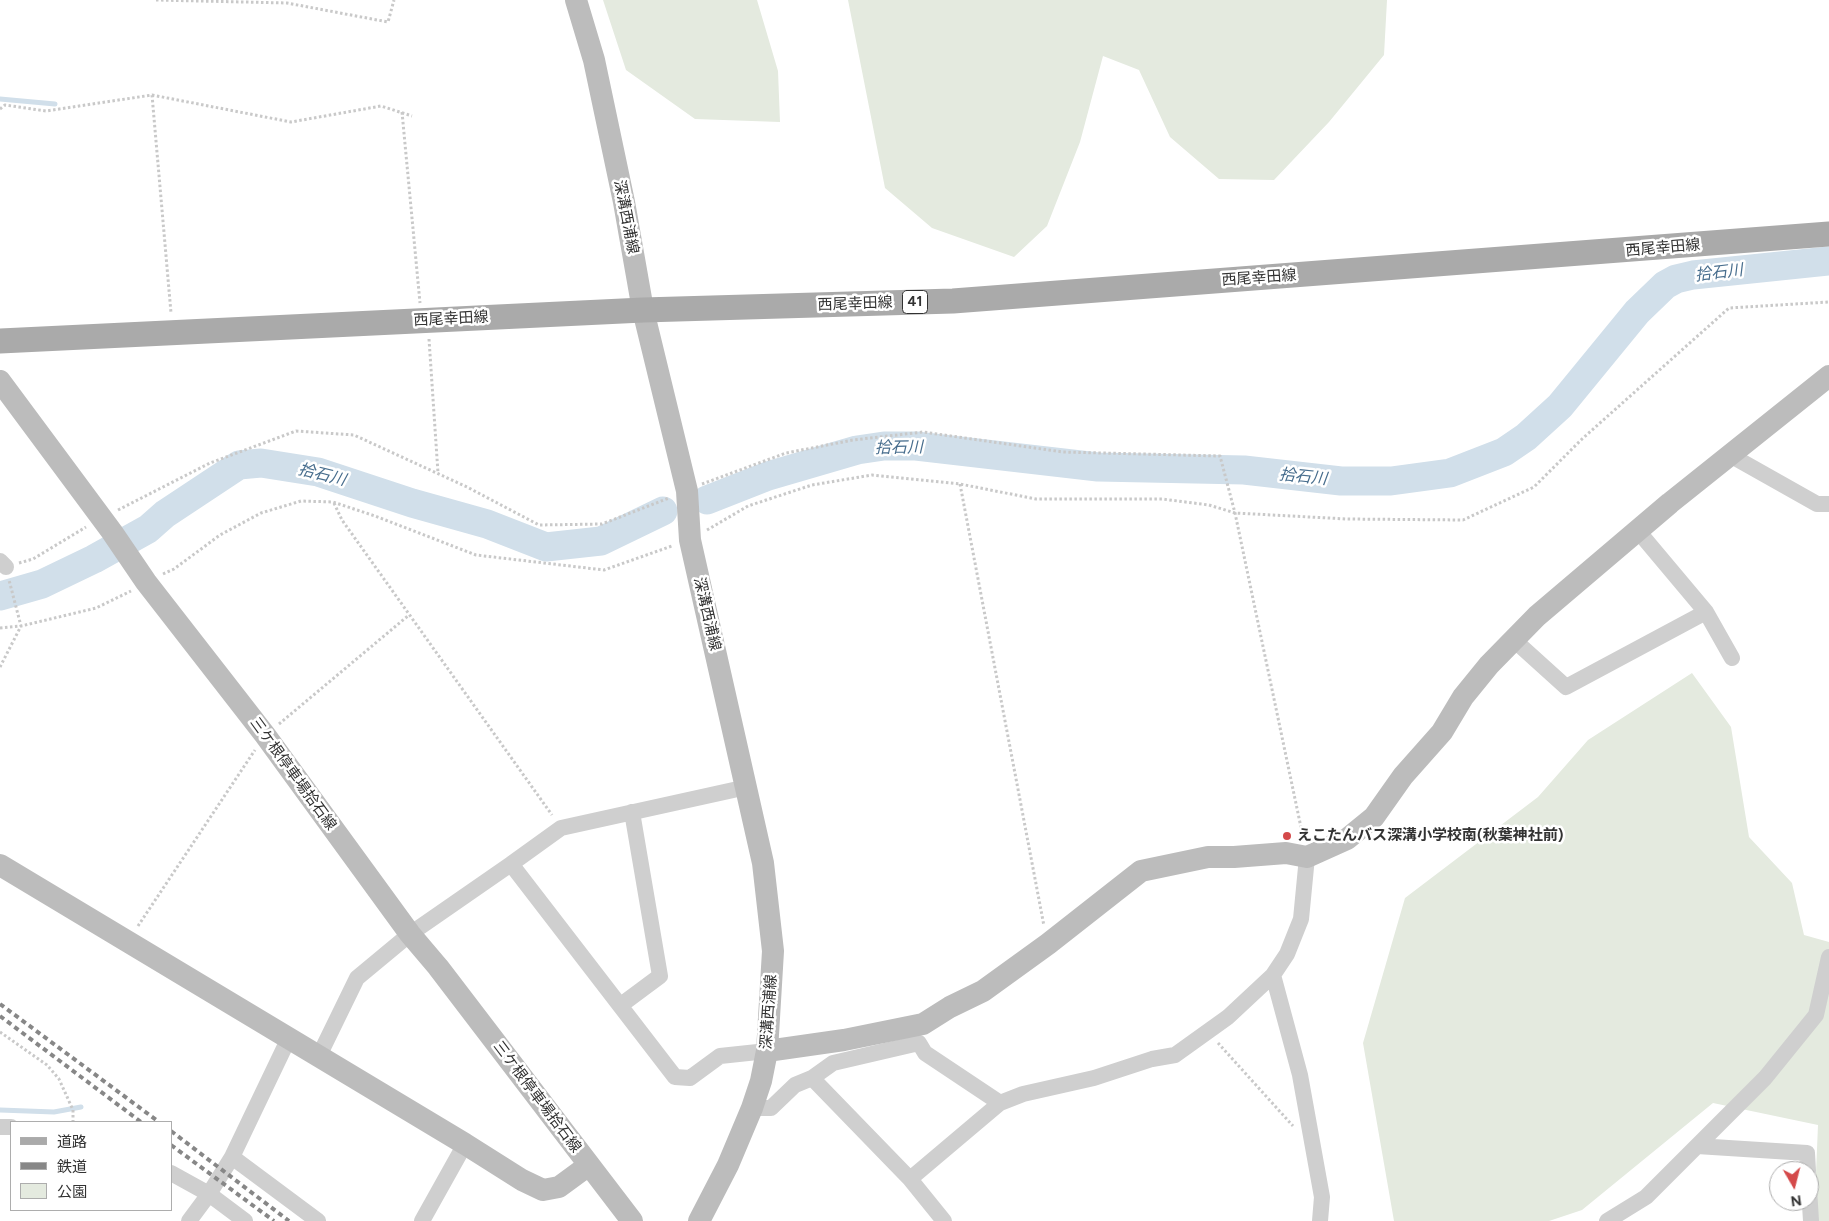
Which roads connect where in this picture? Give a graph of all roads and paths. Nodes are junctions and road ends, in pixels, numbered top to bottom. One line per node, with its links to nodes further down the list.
1 (156, 0): 4 (path)
2 (394, 0): 4 (path)
3 (576, 0): 11 (main road, 深溝西浦線)
4 (286, 2)
5 (152, 95): 6 (path); 7 (path); 13 (path)
6 (0, 109)
7 (402, 112): 8 (path); 12 (path)
8 (412, 116)
9 (1829, 234): 11 (main road, 西尾幸田線 / 41)
10 (1829, 302): 23 (path)
11 (643, 310): 12 (main road, 西尾幸田線 / 41); 20 (main road, 深溝西浦線)
12 (425, 321): 13 (main road, 西尾幸田線 / 41); 18 (path)
13 (173, 333): 14 (main road, 西尾幸田線 / 41)
14 (0, 341)
15 (1829, 376): 17 (main road)
16 (0, 381): 24 (main road, 三ケ根停車場拾石線)
17 (1730, 455): 22 (street); 25 (main road)
18 (438, 473): 20 (path); 24 (path)
19 (960, 484): 23 (path); 26 (path); 45 (path)
20 (687, 491): 23 (path); 26 (main road, 深溝西浦線)
21 (333, 502): 26 (path); 28 (path); 30 (path)
22 (1829, 504)
23 (1236, 513): 40 (path)
24 (107, 525): 27 (path); 28 (main road, 三ケ根停車場拾石線)
25 (1638, 531): 29 (street); 33 (main road)
26 (690, 540): 37 (main road, 深溝西浦線)
27 (3, 564): 31 (path)
28 (146, 582): 31 (path); 36 (main road, 三ケ根停車場拾石線)
29 (1706, 612): 33 (street); 34 (street)
30 (409, 615): 36 (path); 39 (path)
31 (21, 626): 32 (path); 35 (path)
32 (0, 628)
33 (1514, 640): 40 (main road)
34 (1732, 658)
35 (0, 667)
36 (265, 736): 43 (main road, 三ケ根停車場拾石線); 44 (path)
37 (747, 786): 38 (street); 53 (main road, 深溝西浦線)
38 (632, 812): 39 (street); 48 (street)
39 (561, 828): 41 (street)
40 (1307, 857): 45 (main road); 47 (street)
41 (511, 864): 43 (street); 48 (street)
42 (0, 865): 44 (main road, 三ケ根停車場拾石線)
43 (410, 934): 54 (street); 64 (main road, 三ケ根停車場拾石線)
44 (128, 941): 52 (main road, 三ケ根停車場拾石線)
45 (1048, 944): 51 (main road)
46 (1829, 957): 60 (street)
47 (1273, 975): 50 (street); 61 (street)
48 (621, 1005): 53 (street)
49 (0, 1032): 58 (path)
50 (1208, 1032): 56 (street); 61 (path)
51 (921, 1034): 53 (main road); 55 (street); 56 (street)
52 (288, 1040): 54 (main road, 三ケ根停車場拾石線); 62 (street)
53 (767, 1051): 57 (main road, 深溝西浦線)
54 (318, 1058): 59 (main road, 三ケ根停車場拾石線)
55 (812, 1078): 57 (street); 66 (street)
56 (1000, 1102): 66 (street)
57 (752, 1108): 73 (main road, 深溝西浦線)
58 (73, 1121)
59 (464, 1144): 64 (main road, 三ケ根停車場拾石線); 71 (street)
60 (1697, 1146): 63 (street); 76 (street)
61 (1313, 1148): 75 (street)
62 (232, 1157): 67 (street); 70 (street)
63 (1807, 1161)
64 (589, 1165): 72 (main road, 三ケ根停車場拾石線)
65 (172, 1174): 67 (street)
66 (910, 1179): 74 (street)
67 (209, 1194): 68 (street); 69 (street)
68 (189, 1221)
69 (245, 1221)
70 (318, 1221)
71 (422, 1221)
72 (632, 1221)
73 (699, 1221)
74 (944, 1221)
75 (1320, 1221)
76 (1607, 1221)

